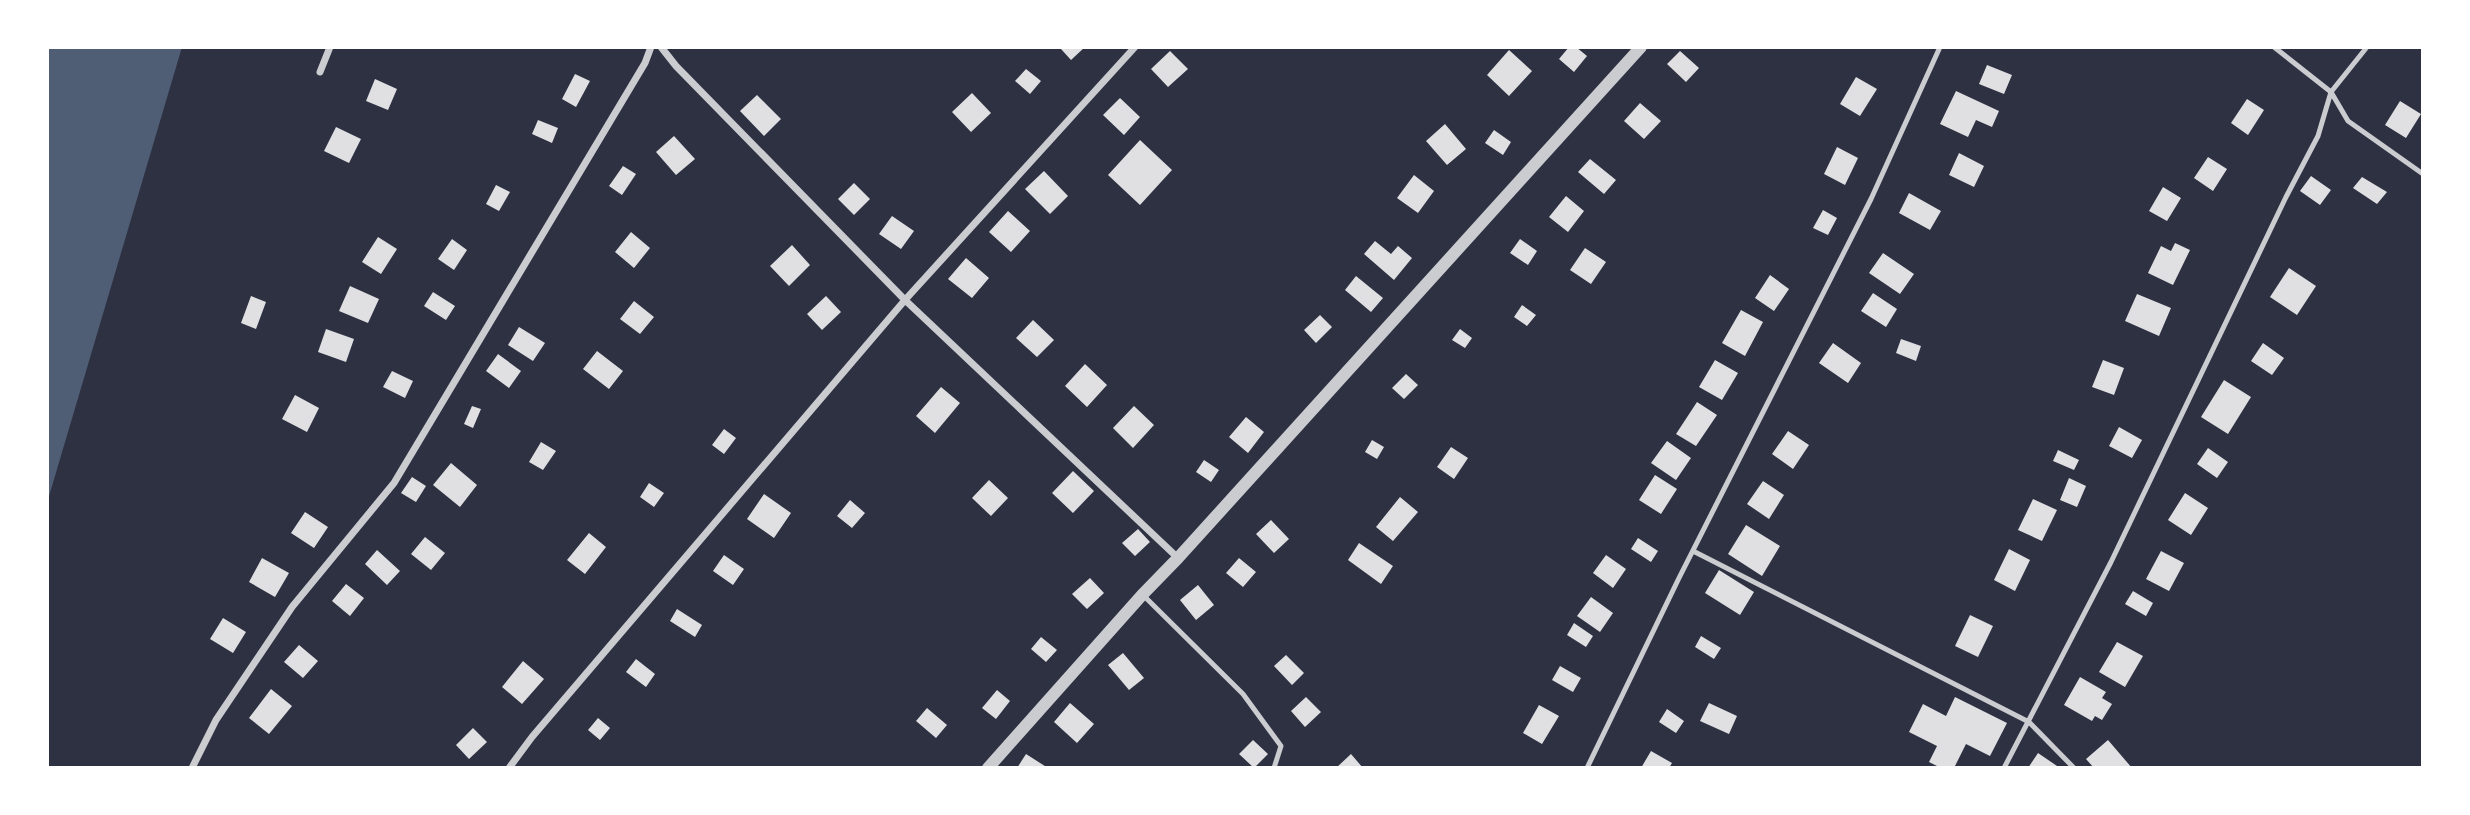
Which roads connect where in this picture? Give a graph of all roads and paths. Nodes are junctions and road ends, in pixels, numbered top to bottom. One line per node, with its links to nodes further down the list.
1 (330, 47): 9 (street)
2 (651, 47): 17 (street)
3 (661, 47): 12 (street)
4 (1135, 47): 12 (street)
5 (1641, 47): 14 (street)
6 (1940, 47): 13 (lane)
7 (2274, 47): 10 (lane)
8 (2367, 47): 10 (lane)
9 (320, 72)
10 (2330, 92): 11 (lane); 16 (lane)
11 (2423, 174)
12 (905, 300): 14 (street); 18 (street)
13 (1693, 551): 16 (lane); 21 (lane)
14 (1178, 558): 15 (street)
15 (1142, 594): 19 (street); 20 (lane)
16 (2029, 722): 22 (lane); 23 (lane)
17 (192, 768)
18 (509, 768)
19 (988, 768)
20 (1274, 768)
21 (1587, 768)
22 (2004, 768)
23 (2074, 768)

